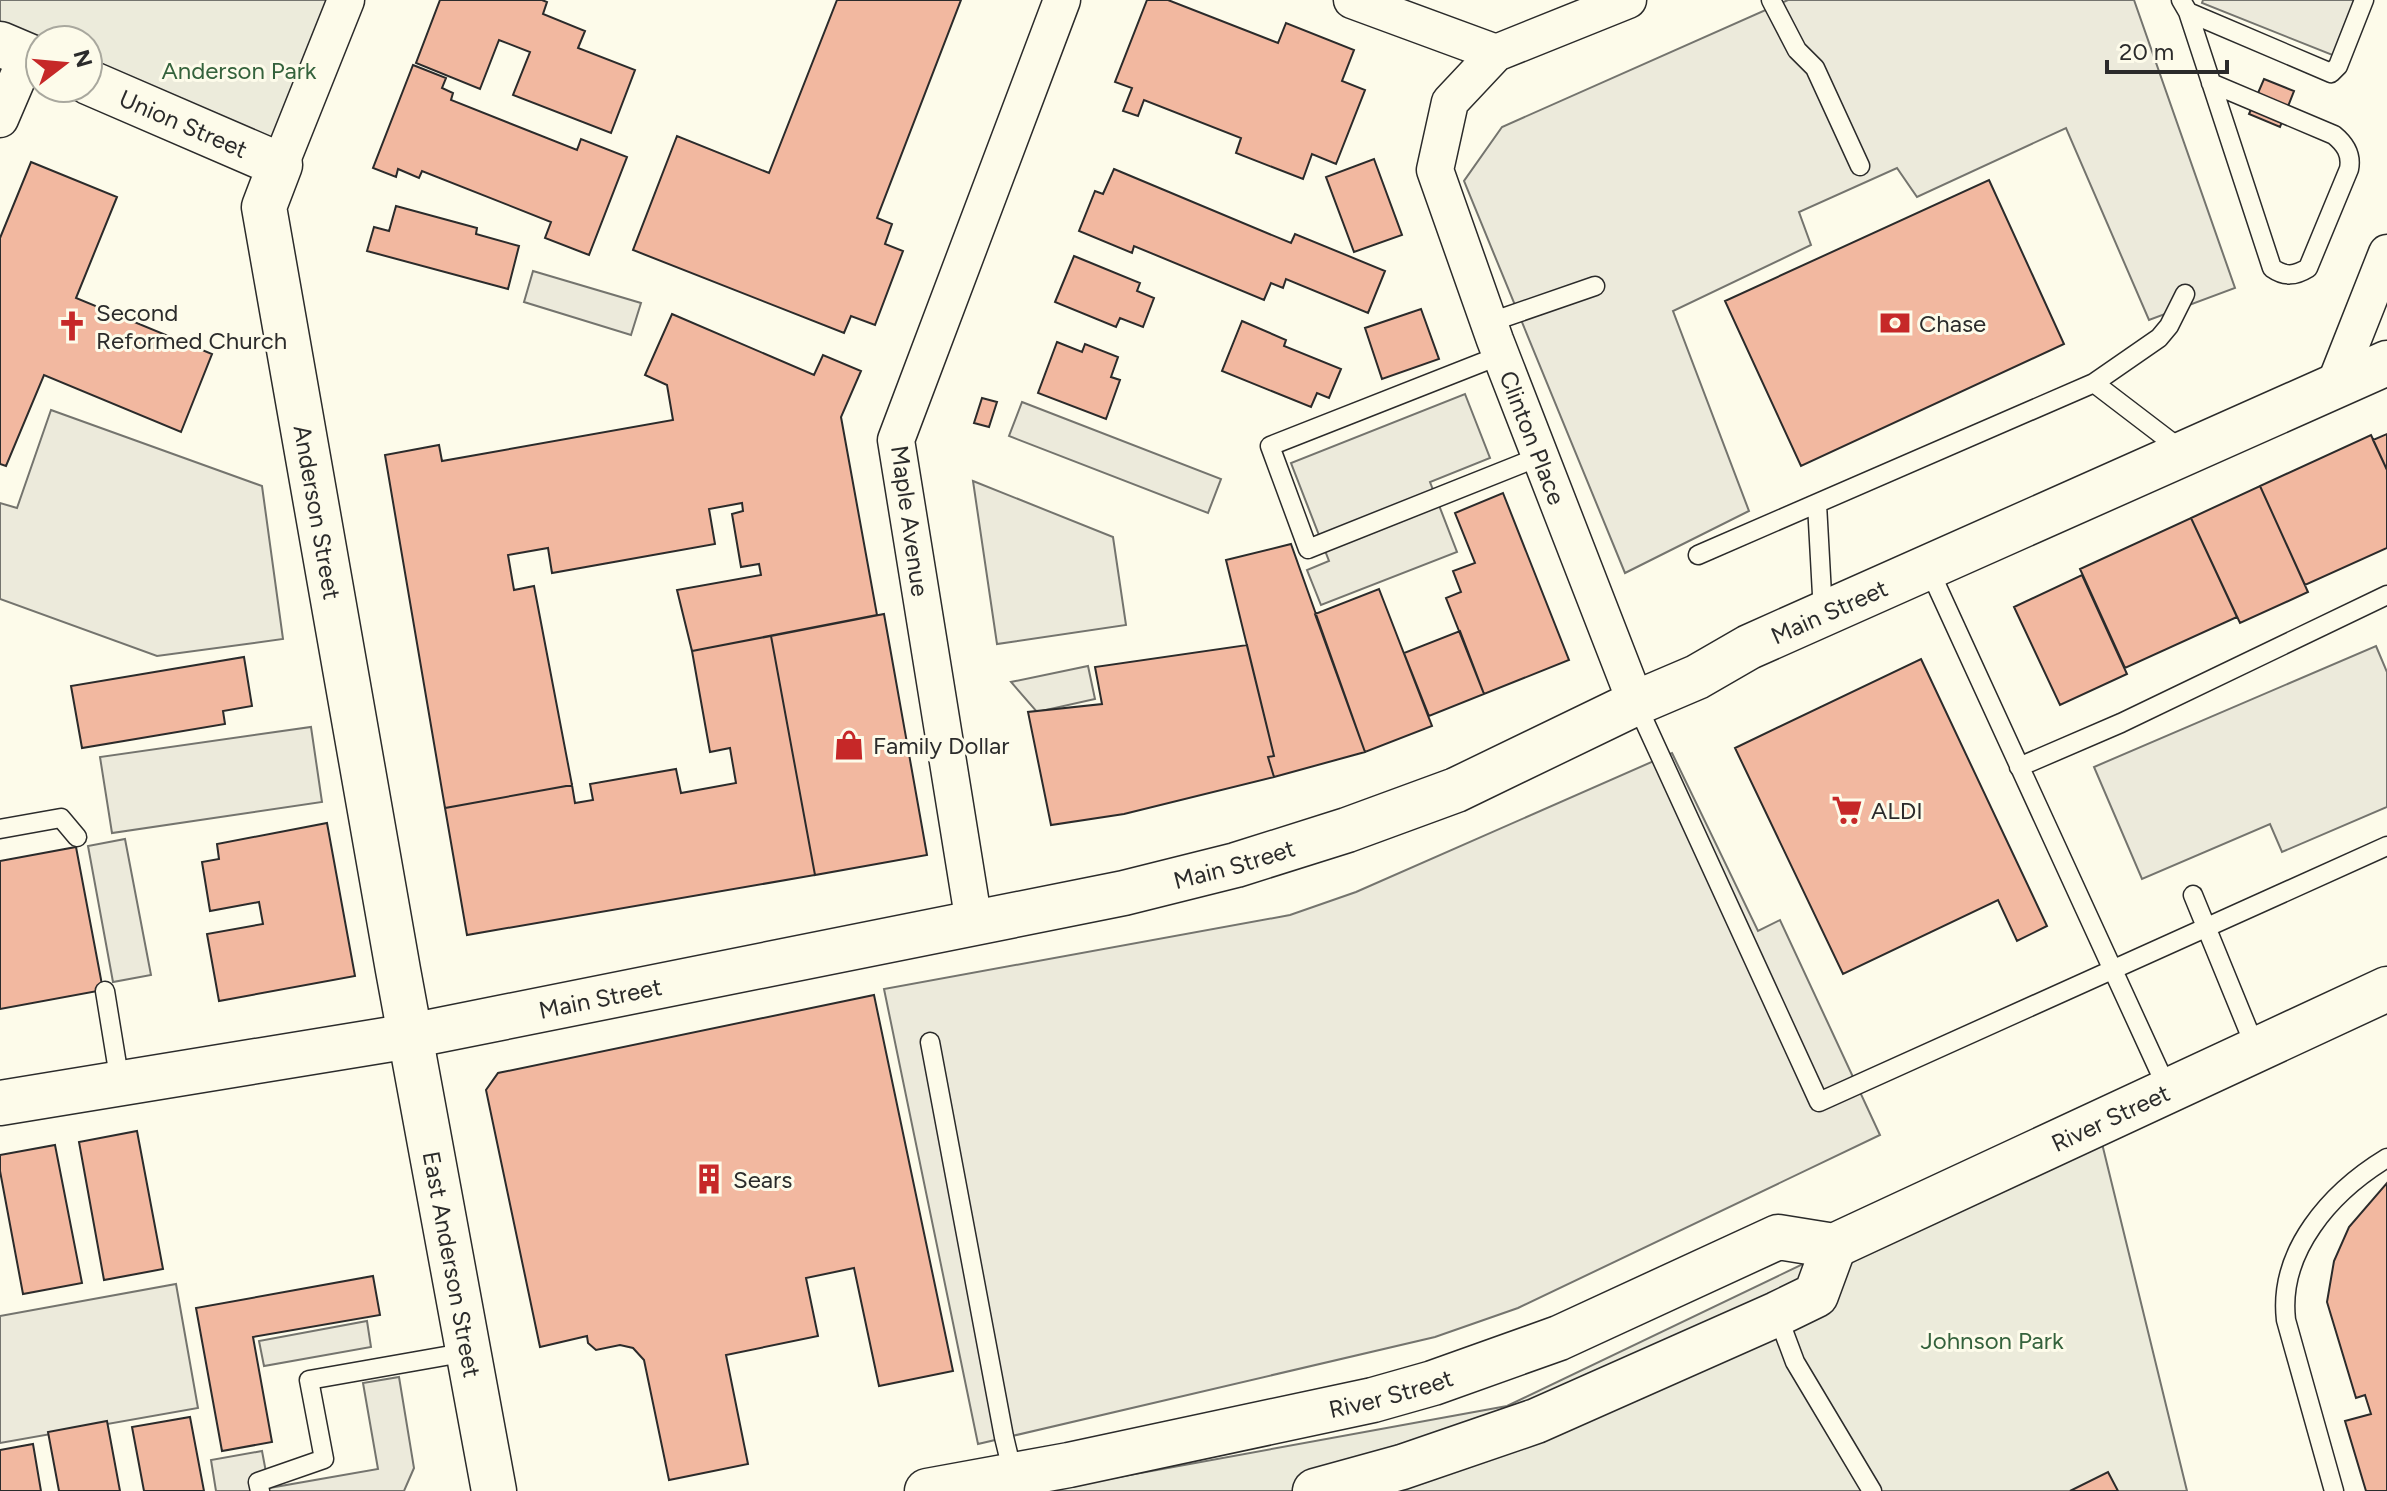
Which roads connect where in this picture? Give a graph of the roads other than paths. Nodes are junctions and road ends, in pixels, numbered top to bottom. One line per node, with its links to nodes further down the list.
1 (346, 0): 13 (street, Anderson Street)
2 (1062, 0): 35 (street, Maple Avenue)
3 (1352, 0): 8 (street)
4 (1628, 0): 8 (street)
5 (1771, 0): 14 (lane)
6 (2364, 0): 7 (lane)
7 (2185, 6): 10 (lane)
8 (1496, 53): 18 (street, Clinton Place)
9 (22, 54): 12 (street)
10 (2211, 83): 10 (lane)
11 (104, 89): 13 (main road, Union Street)
12 (0, 119)
13 (280, 165): 40 (main road, Anderson Street)
14 (1860, 166)
15 (2387, 253): 21 (street)
16 (1595, 286): 18 (lane)
17 (2185, 294): 20 (lane)
18 (1495, 339): 23 (street, Clinton Place); 23 (lane)
19 (2387, 363): 21 (main road, Main Street)
20 (2094, 383): 22 (lane); 24 (lane)
21 (2334, 387): 22 (main road, Main Street)
22 (2185, 453): 26 (main road, Main Street)
23 (1541, 456): 29 (street, Clinton Place)
24 (1817, 504): 25 (lane); 28 (lane)
25 (1698, 555)
26 (1928, 567): 28 (main road, Main Street); 30 (lane)
27 (2387, 595): 30 (lane)
28 (1823, 614): 29 (main road, Main Street)
29 (1636, 703): 35 (main road, Main Street); 37 (lane)
30 (2019, 767): 37 (lane)
31 (0, 829): 32 (lane)
32 (77, 837)
33 (2387, 846): 36 (lane)
34 (2193, 895): 36 (lane)
35 (974, 923): 40 (main road, Main Street)
36 (2207, 929): 37 (lane); 42 (lane)
37 (2111, 970): 44 (lane)
38 (2387, 989): 42 (main road, River Street)
39 (105, 991): 43 (lane)
40 (410, 1036): 43 (main road, Main Street); 49 (main road, East Anderson Street)
41 (930, 1042): 50 (lane)
42 (2256, 1049): 44 (main road, River Street)
43 (120, 1083): 45 (main road, Main Street)
44 (2168, 1090): 47 (main road, River Street)
45 (0, 1103)
46 (2387, 1158): 56 (lane)
47 (1834, 1246): 48 (main road); 50 (main road, River Street)
48 (1777, 1314): 54 (main road); 55 (lane)
49 (468, 1352): 51 (lane); 52 (main road, East Anderson Street)
50 (1013, 1474): 53 (main road, River Street)
51 (260, 1491)
52 (494, 1491)
53 (927, 1491)
54 (1315, 1491)
55 (1872, 1491)
56 (2334, 1491)

